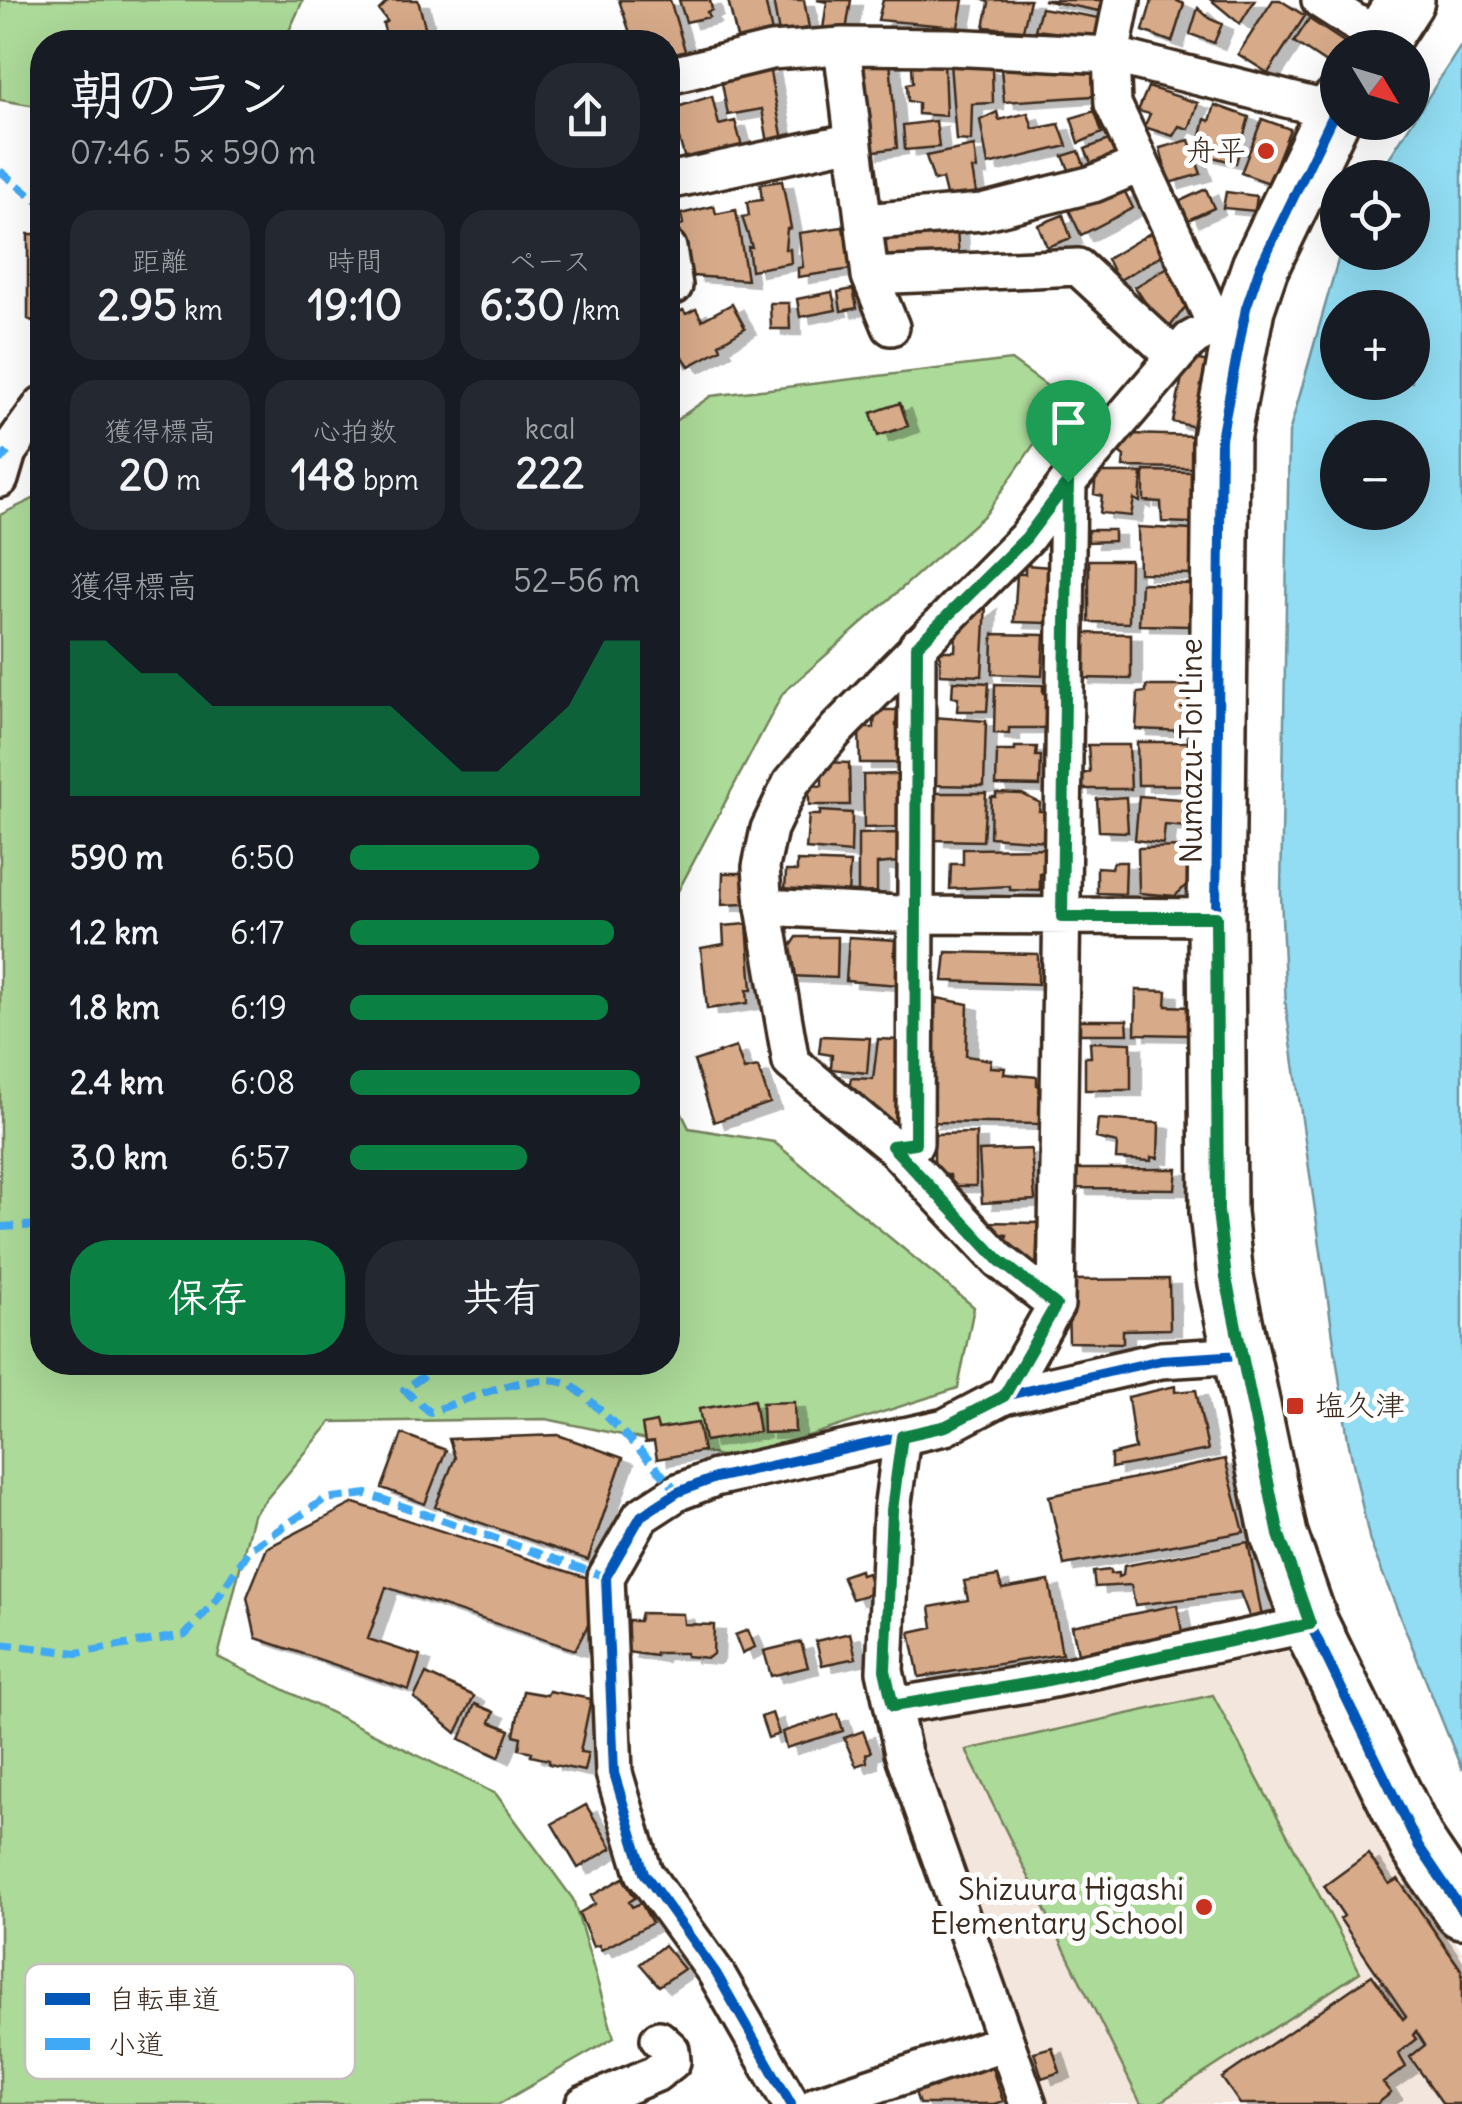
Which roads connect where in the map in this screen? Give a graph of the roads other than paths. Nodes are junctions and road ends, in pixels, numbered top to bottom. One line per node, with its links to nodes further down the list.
1 (1122, 0): 5 (street)
2 (1320, 0): 3 (street)
3 (1387, 29)
4 (842, 46): 5 (street); 6 (street); 9 (street)
5 (1111, 56): 7 (street); 10 (street)
6 (680, 73)
7 (1320, 105)
8 (1321, 140): 15 (main road, Numazu-Toi Line)
9 (853, 142): 11 (street); 12 (street)
10 (1141, 164): 12 (street); 15 (street)
11 (680, 179)
12 (864, 222): 13 (street)
13 (870, 276): 14 (street); 16 (street)
14 (891, 327)
15 (1229, 329): 16 (street); 24 (main road, Numazu-Toi Line)
16 (1175, 357): 19 (street)
17 (30, 422): 18 (street)
18 (0, 479)
19 (1068, 482): 20 (street); 23 (street)
20 (917, 646): 21 (street); 22 (street)
21 (764, 907): 22 (street); 25 (street)
22 (918, 915): 23 (street); 25 (street)
23 (1062, 917): 24 (street); 26 (street)
24 (1216, 917): 27 (main road, Numazu-Toi Line)
25 (892, 1146): 26 (street)
26 (1056, 1305): 28 (street)
27 (1242, 1355): 28 (street); 30 (main road, Numazu-Toi Line)
28 (1004, 1396): 29 (street)
29 (902, 1436): 31 (street); 35 (street)
30 (1310, 1624): 31 (street); 32 (main road, Numazu-Toi Line)
31 (893, 1706): 34 (street)
32 (1462, 1910)
33 (659, 2039): 36 (street)
34 (1006, 2042): 35 (street); 37 (street)
35 (792, 2102)
36 (584, 2104)
37 (1028, 2104)

